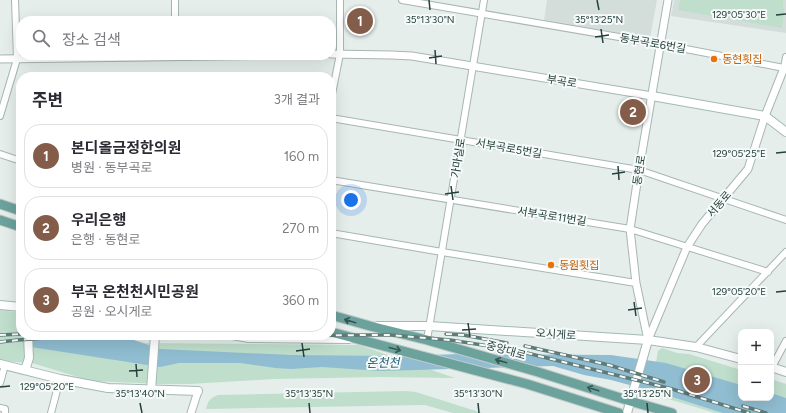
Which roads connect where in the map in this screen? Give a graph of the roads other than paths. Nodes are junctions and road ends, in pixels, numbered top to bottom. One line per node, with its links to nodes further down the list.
1 (16, 0): 8 (street)
2 (175, 0): 9 (street)
3 (340, 0): 12 (street)
4 (402, 0): 7 (street, 동부곡로6번길)
5 (484, 0): 7 (street, 가마실로)
6 (668, 0): 10 (street, 동현로)
7 (482, 14): 10 (street, 동부곡로6번길); 17 (street, 가마실로)
8 (16, 16)
9 (175, 16)
10 (660, 44): 18 (street, 동부곡로6번길); 20 (street, 동현로)
11 (336, 54): 12 (street, 부곡로)
12 (340, 54): 17 (street, 부곡로); 19 (street)
13 (786, 57): 18 (street)
14 (0, 59): 15 (street)
15 (16, 59)
16 (17, 60): 21 (street)
17 (473, 67): 20 (street, 부곡로); 25 (street, 가마실로)
18 (785, 68): 22 (street, 서동로)
19 (336, 74)
20 (652, 96): 22 (main road, 부곡로); 28 (street, 동현로)
21 (0, 116)
22 (765, 116): 24 (main road, 부곡로); 31 (street, 서동로)
23 (336, 119): 25 (street, 서부곡로5번길)
24 (786, 132)
25 (461, 140): 28 (street, 서부곡로5번길); 30 (street, 가마실로)
26 (0, 154): 27 (street)
27 (16, 159)
28 (639, 170): 31 (street, 서부곡로5번길); 37 (street, 동현로)
29 (336, 181): 30 (street, 서부곡로11번길)
30 (451, 199): 37 (street, 서부곡로11번길); 40 (street, 가마실로)
31 (723, 199): 35 (street, 서부곡로5번길); 39 (street, 서동로)
32 (0, 204): 33 (main road)
33 (16, 209)
34 (0, 220): 36 (main road)
35 (786, 220)
36 (16, 225)
37 (630, 229): 39 (street, 서부곡로11번길); 43 (street, 동현로)
38 (336, 234): 40 (street)
39 (687, 247): 42 (street, 서부곡로11번길); 55 (street, 서동로)
40 (442, 252): 43 (street); 48 (street, 가마실로)
41 (786, 252): 42 (street)
42 (768, 272): 57 (street)
43 (636, 283): 55 (street, 동현로)
44 (0, 305): 45 (main road)
45 (16, 307)
46 (336, 316): 47 (main road, 중앙대로, one-way to 46)
47 (370, 326): 48 (main road, 오시게로); 54 (main road, 중앙대로)
48 (429, 326): 54 (street, 가마실로); 55 (main road, 오시게로)
49 (336, 333): 51 (main road)
50 (336, 339): 51 (main road)
51 (358, 339): 73 (main road, one-way to 73)
52 (28, 340): 62 (main road)
53 (155, 340): 66 (main road)
54 (426, 340): 68 (main road, 중앙대로, one-way to 54)
55 (648, 340): 57 (main road, 오시게로); 68 (main road)
56 (786, 341): 60 (street)
57 (696, 348): 58 (main road, 오시게로)
58 (738, 358)
59 (2, 364): 62 (main road); 65 (street)
60 (773, 365)
61 (774, 368): 63 (main road)
62 (25, 370): 64 (main road)
63 (786, 372)
64 (60, 379): 66 (main road); 71 (street)
65 (0, 383)
66 (152, 386): 67 (main road)
67 (198, 391): 72 (street)
68 (630, 401): 74 (main road); 75 (main road, 중앙대로)
69 (0, 408): 70 (street)
70 (4, 413)
71 (51, 413)
72 (191, 413)
73 (619, 413)
74 (627, 413)
75 (672, 413)

